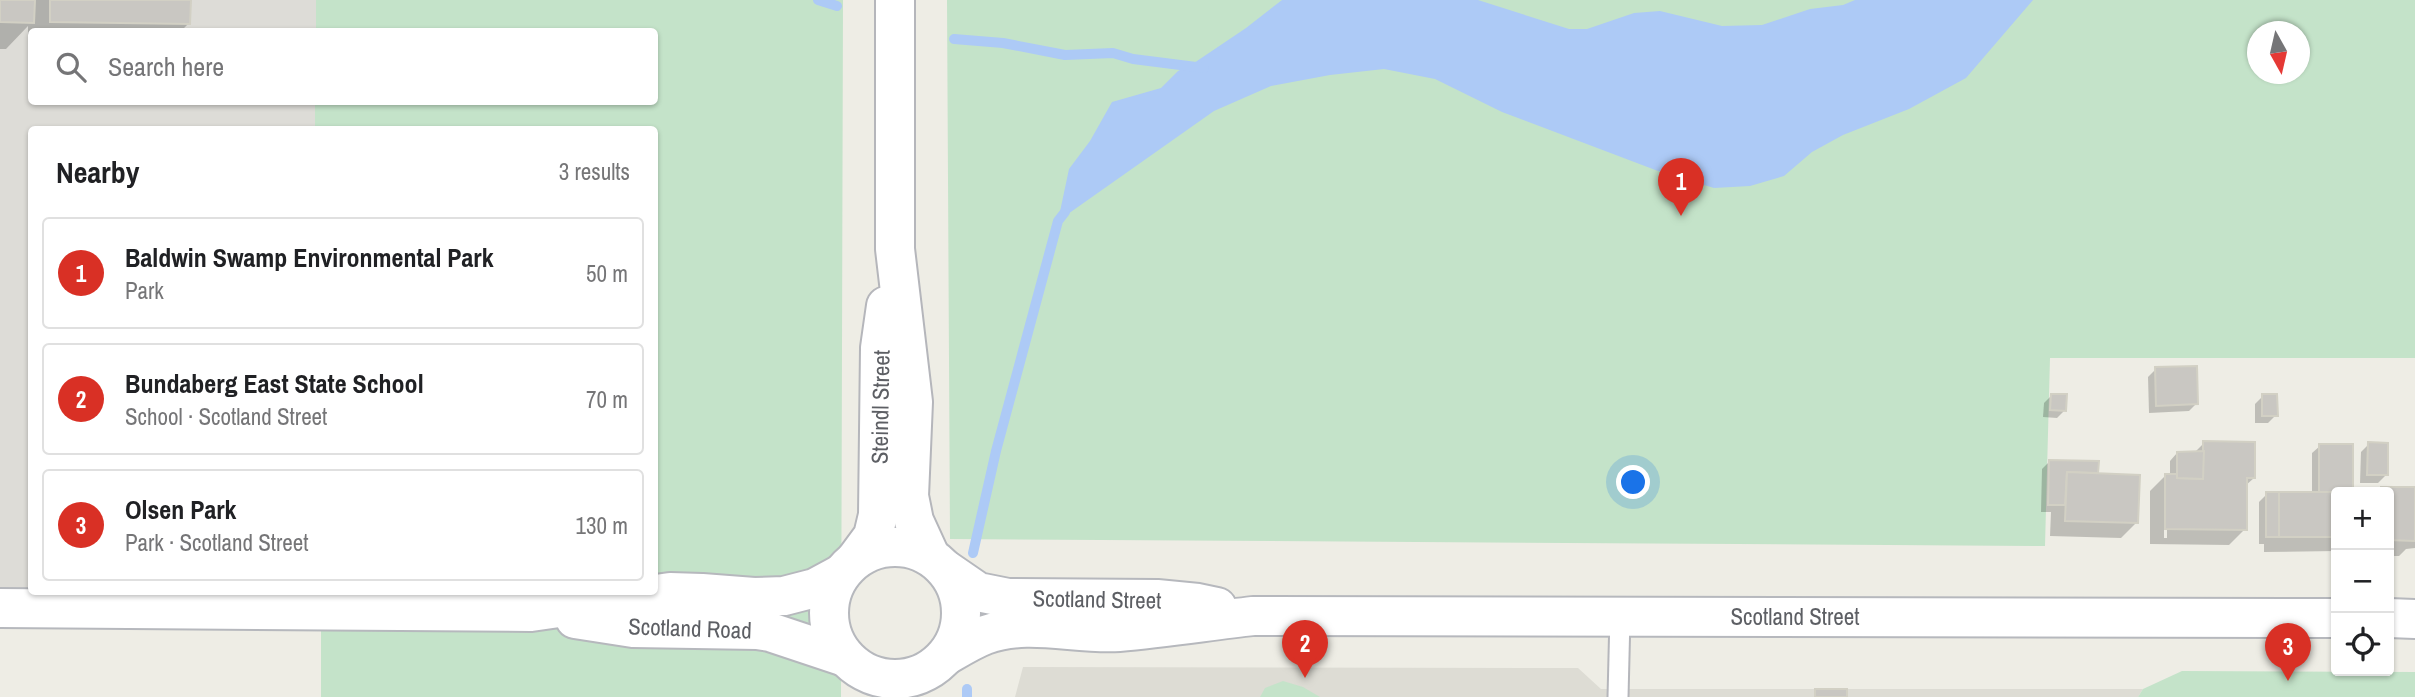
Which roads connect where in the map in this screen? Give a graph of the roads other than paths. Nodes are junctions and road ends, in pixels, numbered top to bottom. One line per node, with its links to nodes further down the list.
1 (895, 0): 2 (street, Steindl Street)
2 (895, 248): 3 (street, Steindl Street); 4 (street, Steindl Street)
3 (938, 564): 4 (street); 9 (street, Scotland Street); 14 (street)
4 (849, 566): 5 (street, Scotland Road); 15 (street)
5 (658, 594)
6 (654, 595): 8 (street, Scotland Road)
7 (0, 608): 8 (street, Scotland Road)
8 (531, 612): 15 (street, Scotland Road)
9 (1253, 616): 10 (street, Scotland Street); 14 (street, Scotland Street)
10 (1620, 616): 11 (street, Scotland Street); 16 (lane)
11 (2331, 618)
12 (2394, 618): 13 (street)
13 (2415, 619)
14 (932, 674): 15 (street)
15 (860, 675)
16 (1618, 697)

